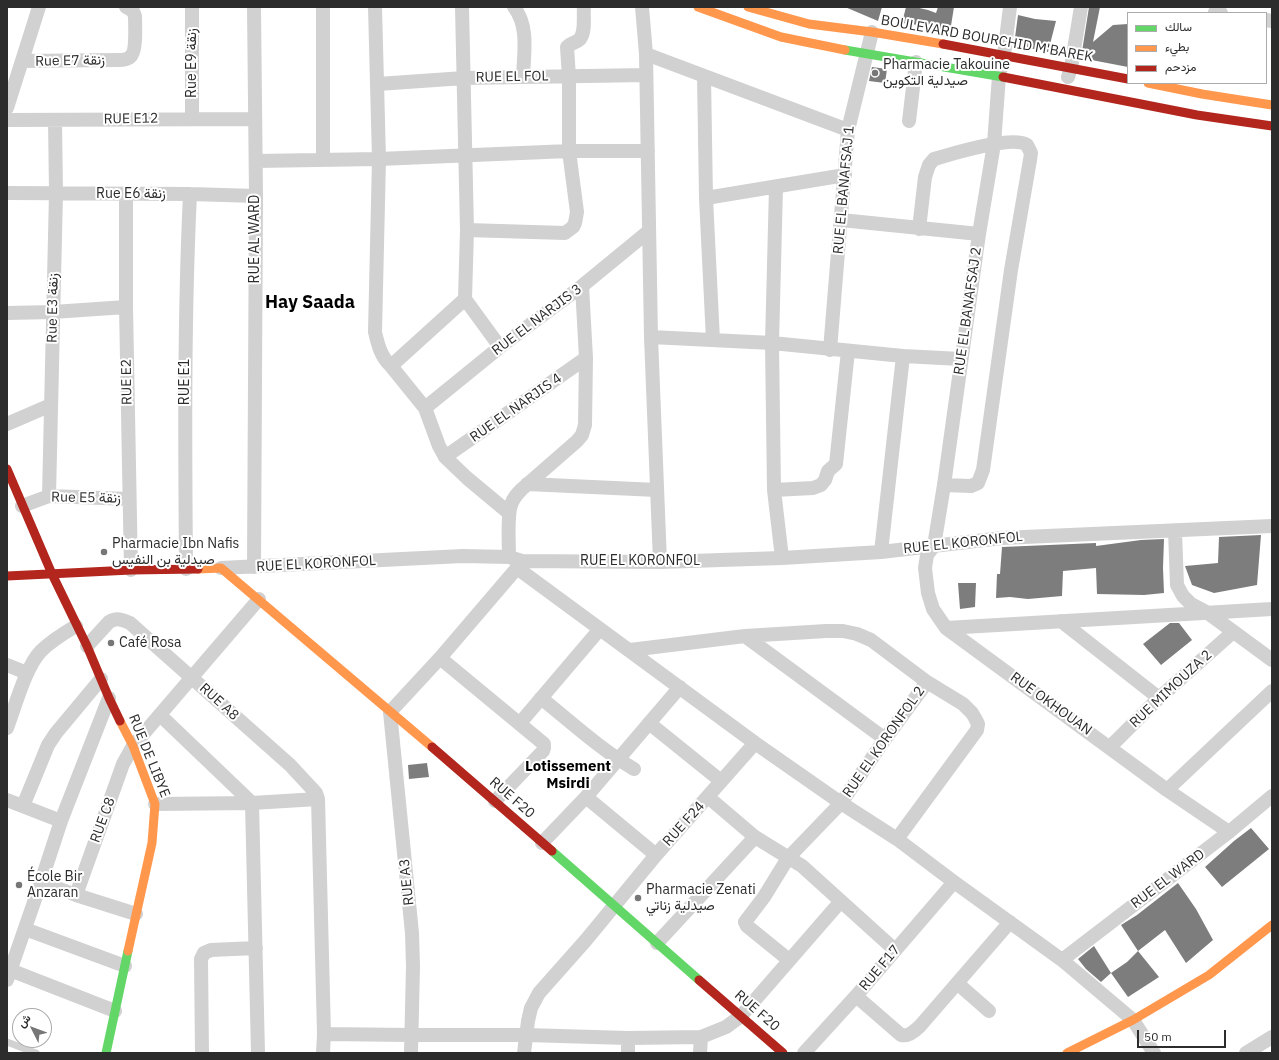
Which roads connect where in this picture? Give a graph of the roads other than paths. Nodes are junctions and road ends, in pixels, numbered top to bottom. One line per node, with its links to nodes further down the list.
1 (39, 7): 20 (street)
2 (126, 7): 20 (street, Rue E7 زنقة)
3 (192, 7): 37 (street, Rue E9 زنقة)
4 (254, 7): 38 (street, RUE AL WARD)
5 (324, 7): 48 (street)
6 (375, 7): 30 (street)
7 (462, 7): 28 (street)
8 (514, 7): 24 (street)
9 (584, 7): 27 (street)
10 (642, 7): 17 (street)
11 (698, 7): 15 (street)
12 (749, 7): 15 (street); 16 (street, BOULEVARD BOURCHID M'BAREK)
13 (1010, 7): 19 (street, RUE EL BANAFSAJ 2)
14 (1081, 7): 22 (street)
15 (746, 25): 18 (street)
16 (872, 32): 18 (street, RUE EL BANAFSAJ 1); 19 (street, BOULEVARD BOURCHID M'BAREK)
17 (646, 54): 23 (street); 25 (street)
18 (867, 54): 21 (street); 43 (street, RUE EL BANAFSAJ 1)
19 (1004, 55): 22 (street, BOULEVARD BOURCHID M'BAREK); 26 (street, RUE EL BANAFSAJ 2)
20 (22, 61): 35 (street)
21 (916, 62): 26 (street); 41 (street)
22 (1071, 68): 29 (street, BOULEVARD BOURCHID M'BAREK); 33 (street)
23 (646, 75): 27 (street, RUE EL FOL); 46 (street)
24 (523, 76): 27 (street, RUE EL FOL); 28 (street, RUE EL FOL)
25 (704, 76): 43 (street); 58 (street)
26 (999, 76): 33 (street); 44 (street, RUE EL BANAFSAJ 2)
27 (569, 77): 45 (street)
28 (464, 78): 30 (street, RUE EL FOL); 47 (street)
29 (1127, 79)
30 (378, 84): 49 (street)
31 (1159, 84): 32 (street)
32 (1203, 88): 34 (street); 36 (street)
33 (1065, 89): 36 (street)
34 (1272, 105)
35 (7, 108)
36 (1197, 115): 42 (street)
37 (192, 119): 38 (street, RUE E12); 40 (street, RUE E12)
38 (254, 119): 50 (street, RUE AL WARD)
39 (7, 120): 40 (street, RUE E12)
40 (55, 120): 54 (street, Rue E3 زنقة)
41 (909, 120)
42 (1272, 126)
43 (848, 130): 51 (street, RUE EL BANAFSAJ 1)
44 (994, 144): 60 (street); 63 (street, RUE EL BANAFSAJ 2); 85 (street)
45 (569, 151): 46 (street); 47 (street); 61 (street)
46 (648, 151): 62 (street)
47 (466, 156): 49 (street); 61 (street)
48 (323, 159): 49 (street); 50 (street)
49 (379, 159): 78 (street)
50 (256, 160): 57 (street, RUE AL WARD)
51 (845, 175): 52 (street); 59 (street, RUE EL BANAFSAJ 1)
52 (776, 186): 58 (street); 71 (street)
53 (7, 192): 54 (street, Rue E6 زنقة)
54 (56, 193): 55 (street, Rue E6 زنقة); 67 (street, Rue E3 زنقة)
55 (126, 194): 56 (street, Rue E6 زنقة); 66 (street, RUE E2)
56 (190, 194): 57 (street, Rue E6 زنقة); 101 (street, RUE E1)
57 (256, 196): 99 (street, RUE AL WARD)
58 (706, 198): 70 (street)
59 (841, 220): 60 (street); 73 (street, RUE EL BANAFSAJ 1)
60 (919, 229): 63 (street)
61 (467, 230): 65 (street)
62 (649, 231): 64 (street, RUE EL NARJIS 3); 69 (street)
63 (979, 234): 77 (street, RUE EL BANAFSAJ 2)
64 (582, 286): 72 (street, RUE EL NARJIS 3); 76 (street, RUE EL NARJIS 4)
65 (465, 299): 72 (street); 78 (street)
66 (126, 307): 67 (street); 89 (street, RUE E2)
67 (53, 312): 68 (street); 79 (street, Rue E3 زنقة)
68 (7, 313)
69 (651, 337): 70 (street); 86 (street)
70 (713, 340): 71 (street)
71 (772, 343): 73 (street); 87 (street)
72 (500, 347): 80 (street, RUE EL NARJIS 3)
73 (830, 350): 74 (street)
74 (848, 351): 75 (street); 87 (street)
75 (903, 356): 77 (street); 95 (street)
76 (586, 358): 82 (street, RUE EL NARJIS 4); 84 (street, RUE EL NARJIS 4)
77 (961, 359): 85 (street, RUE EL BANAFSAJ 2)
78 (391, 366): 80 (street)
79 (51, 405): 81 (street); 88 (street, Rue E3 زنقة)
80 (425, 408): 82 (street)
81 (7, 424)
82 (445, 457): 91 (street)
83 (7, 469): 90 (street, RUE DE LIBYE)
84 (527, 484): 86 (street); 91 (street, RUE EL NARJIS 4)
85 (944, 485): 94 (street, RUE EL BANAFSAJ 2)
86 (657, 490): 98 (street)
87 (774, 490): 96 (street)
88 (49, 496): 89 (street, Rue E5 زنقة); 90 (street, Rue E5 زنقة)
89 (128, 499): 102 (street, RUE E2)
90 (22, 506): 103 (street, RUE DE LIBYE)
91 (510, 512): 97 (street)
92 (1272, 526): 93 (street, RUE EL KORONFOL)
93 (1175, 531): 94 (street, RUE EL KORONFOL); 107 (street)
94 (934, 546): 95 (street, RUE EL KORONFOL); 110 (street, RUE OKHOUAN)
95 (882, 552): 96 (street, RUE EL KORONFOL)
96 (782, 558): 98 (street, RUE EL KORONFOL)
97 (516, 562): 98 (street, RUE EL KORONFOL); 99 (street, RUE EL KORONFOL); 111 (street); 116 (street)
98 (660, 562)
99 (254, 567): 100 (street, RUE EL KORONFOL)
100 (221, 568): 101 (street, RUE EL KORONFOL); 105 (street, RUE F20)
101 (186, 569): 102 (street, RUE EL KORONFOL)
102 (131, 570): 103 (street, RUE EL KORONFOL)
103 (52, 574): 104 (street, RUE EL KORONFOL); 109 (street, RUE DE LIBYE)
104 (7, 576)
105 (259, 599): 120 (street, RUE C8); 128 (street, RUE F20)
106 (1272, 609): 107 (street)
107 (1208, 613): 108 (street); 112 (street)
108 (1061, 621): 110 (street); 127 (street)
109 (76, 626): 114 (street, RUE DE LIBYE); 119 (street)
110 (946, 628): 136 (street, RUE OKHOUAN)
111 (600, 629): 115 (street); 126 (street)
112 (1233, 632): 117 (street); 127 (street, RUE MIMOUZA 2)
113 (745, 636): 115 (street); 122 (street); 133 (street)
114 (87, 646): 120 (street, RUE A8); 121 (street, RUE DE LIBYE)
115 (630, 650): 123 (street)
116 (440, 658): 128 (street); 130 (street)
117 (1272, 660)
118 (7, 665): 119 (street)
119 (27, 673): 132 (street)
120 (192, 678): 129 (street, RUE C8); 145 (street, RUE A8)
121 (101, 679): 125 (street, RUE DE LIBYE); 150 (street)
122 (927, 682): 133 (street, RUE EL KORONFOL 2); 154 (street)
123 (680, 687): 131 (street); 134 (street)
124 (1272, 692): 140 (street)
125 (109, 698): 135 (street, RUE DE LIBYE); 151 (street)
126 (541, 698): 130 (street); 137 (street)
127 (1159, 698): 136 (street, RUE MIMOUZA 2)
128 (390, 712): 146 (street, RUE F20); 182 (street, RUE A3)
129 (160, 715): 135 (street, RUE C8); 147 (street)
130 (520, 724): 146 (street)
131 (649, 724): 137 (street); 139 (street)
132 (7, 728)
133 (886, 739): 148 (street, RUE EL KORONFOL 2)
134 (755, 743): 139 (street, RUE F24); 148 (street)
135 (133, 746): 149 (street, RUE DE LIBYE); 160 (street, RUE C8)
136 (1110, 747): 140 (street, RUE OKHOUAN)
137 (618, 760): 138 (street); 142 (street)
138 (634, 770)
139 (721, 781): 143 (street, RUE F24)
140 (1167, 790): 152 (street, RUE OKHOUAN)
141 (1272, 796): 152 (street, RUE EL WARD)
142 (586, 797): 155 (street); 156 (street)
143 (708, 797): 153 (street); 156 (street, RUE F24)
144 (7, 800): 150 (street)
145 (318, 800): 147 (street); 180 (street)
146 (495, 801): 155 (street, RUE F20)
147 (252, 803): 149 (street); 168 (street)
148 (841, 803): 154 (street); 157 (street, RUE EL KORONFOL 2)
149 (155, 804): 163 (street, RUE DE LIBYE)
150 (23, 806): 151 (street)
151 (61, 820): 158 (street)
152 (1229, 832): 171 (street, RUE EL WARD)
153 (754, 837): 157 (street); 167 (street)
154 (897, 839): 159 (street)
155 (542, 843): 162 (street, RUE F20)
156 (656, 855): 162 (street, RUE F24)
157 (788, 858): 161 (street); 170 (street, RUE EL KORONFOL 2)
158 (41, 882): 160 (street); 166 (street)
159 (954, 882): 164 (street); 169 (street, RUE F17)
160 (76, 895): 163 (street)
161 (841, 901): 169 (street); 170 (street)
162 (614, 905): 167 (street, RUE F20); 181 (street, RUE F24)
163 (136, 914): 172 (street, RUE DE LIBYE)
164 (1010, 922): 171 (street); 174 (street)
165 (1272, 925): 179 (street)
166 (25, 929): 172 (street); 173 (street)
167 (657, 944): 178 (street, RUE F20)
168 (256, 948): 189 (street); 190 (street)
169 (895, 950): 175 (street, RUE F17)
170 (789, 960): 178 (street)
171 (1062, 960): 179 (street)
172 (125, 966): 177 (street, RUE DE LIBYE)
173 (9, 975): 177 (street)
174 (956, 983): 175 (street); 176 (street)
175 (856, 996): 197 (street, RUE F17)
176 (989, 1010)
177 (115, 1011): 188 (street, RUE DE LIBYE)
178 (741, 1016): 183 (street); 196 (street, RUE F20)
179 (1133, 1020): 198 (street); 199 (street)
180 (324, 1034): 182 (street); 191 (street)
181 (526, 1035): 182 (street); 185 (street); 193 (street, RUE F24)
182 (412, 1036): 192 (street, RUE A3)
183 (702, 1037): 185 (street); 195 (street)
184 (1272, 1037): 200 (street)
185 (628, 1038): 194 (street)
186 (7, 1042): 187 (lane)
187 (36, 1053)
188 (106, 1053)
189 (202, 1053)
190 (258, 1053)
191 (323, 1053)
192 (411, 1053)
193 (524, 1053)
194 (628, 1053)
195 (700, 1053)
196 (783, 1053)
197 (804, 1053)
198 (1067, 1053)
199 (1154, 1053)
200 (1246, 1053)

